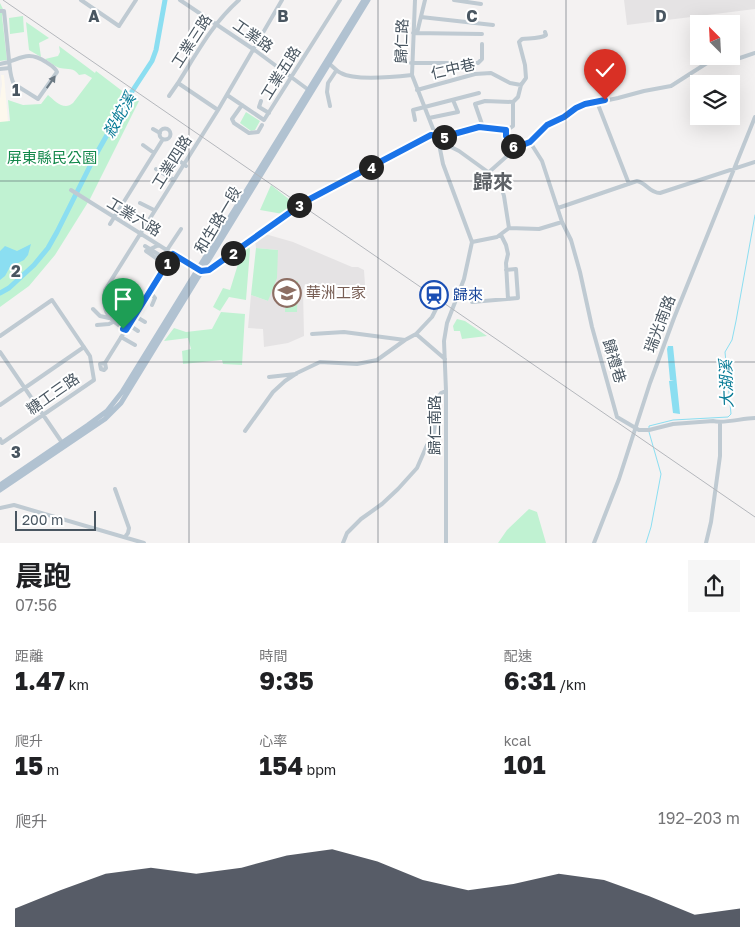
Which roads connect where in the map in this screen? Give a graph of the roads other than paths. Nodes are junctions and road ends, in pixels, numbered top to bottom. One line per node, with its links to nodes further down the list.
1 (81, 0): 2 (street)
2 (136, 0)
3 (180, 0): 15 (street, 工業路)
4 (239, 0): 15 (street, 工業三路)
5 (282, 0): 21 (street, 工業四路)
6 (340, 0): 31 (street, 工業五路)
7 (364, 0): 24 (main road, 和生路一段)
8 (368, 0): 24 (main road, 和生路一段)
9 (414, 0): 18 (street, 歸仁路)
10 (426, 0): 14 (street)
11 (454, 0): 12 (street)
12 (481, 4)
13 (0, 12): 23 (street)
14 (421, 17): 16 (street); 18 (street)
15 (216, 24): 21 (street, 工業路); 32 (street, 工業三路)
16 (493, 25)
17 (545, 32): 33 (street)
18 (415, 33): 19 (street); 25 (street, 歸仁路)
19 (482, 34)
20 (482, 44): 25 (street)
21 (254, 50): 31 (street, 工業路); 37 (street, 工業四路)
22 (755, 53): 42 (street)
23 (9, 62): 26 (street); 27 (street); 27 (street, one-way to 23)
24 (328, 62): 29 (street); 35 (main road, 和生路一段)
25 (411, 63): 30 (street, 歸仁路)
26 (0, 64)
27 (10, 68): 28 (street)
28 (0, 69)
29 (336, 71): 30 (street); 44 (street)
30 (412, 76): 34 (street, 歸仁路)
31 (291, 78): 35 (street, 工業路); 47 (street, 工業五路)
32 (178, 83): 38 (street); 46 (street, 工業三路)
33 (522, 85): 34 (street, 仁中巷); 41 (street)
34 (417, 90): 45 (street, 歸仁路)
35 (310, 91): 87 (main road, 和生路一段)
36 (478, 93): 39 (street)
37 (227, 95): 43 (street, 工業五路); 46 (street, 工業四路)
38 (169, 96)
39 (453, 100): 45 (street); 49 (street)
40 (261, 101): 47 (street)
41 (513, 102): 52 (street); 54 (street)
42 (597, 102): 58 (street); 70 (street)
43 (242, 105): 47 (street, 工業五路); 51 (street)
44 (330, 106)
45 (424, 107): 49 (street, 歸仁路); 50 (street)
46 (218, 110): 65 (street, 工業四路)
47 (269, 112)
48 (755, 117): 67 (street, 瑞光南路)
49 (429, 118): 56 (street, 歸仁路)
50 (415, 120)
51 (262, 125)
52 (483, 127): 54 (street); 56 (street)
53 (153, 129): 55 (street)
54 (506, 130): 61 (street)
55 (160, 133): 57 (street); 57 (street)
56 (436, 136): 59 (street, 歸仁路); 87 (street)
57 (163, 139): 62 (street)
58 (530, 142): 61 (street); 73 (street, 歸禮巷)
59 (439, 144): 68 (street); 82 (street, 歸仁路)
60 (142, 145): 62 (street)
61 (515, 148): 68 (street)
62 (154, 153): 75 (street)
63 (175, 158): 65 (street)
64 (755, 162): 67 (street)
65 (185, 164): 69 (street, 工業四路)
66 (156, 169): 69 (street)
67 (734, 169): 70 (street); 123 (street, 瑞光南路)
68 (488, 173): 79 (street)
69 (174, 180): 74 (street, 工業四路)
70 (629, 184): 73 (street)
71 (71, 190): 75 (street, 工業六路)
72 (140, 203): 74 (street)
73 (558, 208): 76 (street, 歸禮巷)
74 (154, 210): 80 (street, 工業四路)
75 (113, 217): 77 (street); 80 (street, 工業六路)
76 (562, 222): 79 (street); 123 (street, 歸禮巷)
77 (110, 224)
78 (181, 228): 84 (street)
79 (509, 228): 81 (street)
80 (140, 233): 83 (street, 工業六路); 99 (street, 工業四路)
81 (501, 235): 82 (street); 88 (street)
82 (472, 242): 113 (street, 歸仁南路)
83 (159, 245): 84 (street, 工業六路); 86 (street)
84 (167, 250): 85 (street, 工業六路)
85 (173, 254): 87 (street, 工業六路); 89 (street)
86 (162, 259)
87 (199, 270): 126 (main road, 和生路一段)
88 (506, 270): 91 (street); 91 (street)
89 (150, 292): 94 (street); 95 (street)
90 (133, 299): 94 (street)
91 (508, 299): 93 (street)
92 (440, 301): 106 (street)
93 (472, 302)
94 (142, 305): 98 (street)
95 (152, 305)
96 (111, 306): 99 (street)
97 (93, 309): 99 (street)
98 (135, 316): 100 (street); 102 (street)
99 (111, 320): 101 (street); 104 (street)
100 (145, 322)
101 (97, 325)
102 (129, 325): 103 (street); 104 (street)
103 (138, 330)
104 (127, 331): 108 (street)
105 (312, 334): 109 (street)
106 (416, 334): 109 (street); 113 (street)
107 (0, 336): 111 (street, 糖工三路)
108 (121, 337): 110 (street); 114 (street)
109 (405, 340): 115 (street)
110 (135, 345)
111 (84, 347): 117 (street); 120 (street, 糖工三路)
112 (0, 352): 117 (street)
113 (445, 359): 118 (street, 歸仁南路)
114 (105, 363)
115 (297, 374): 116 (street); 124 (street)
116 (269, 377)
117 (24, 388): 119 (street); 120 (street)
118 (446, 391): 134 (street); 135 (street, 歸仁南路)
119 (0, 405)
120 (43, 415): 125 (street, 糖工三路); 126 (street)
121 (755, 418): 122 (street)
122 (720, 422): 123 (street); 137 (street)
123 (635, 429): 136 (street, 瑞光南路)
124 (245, 431)
125 (0, 439)
126 (64, 444): 127 (main road, 和生路一段)
127 (20, 474): 128 (main road, 和生路一段); 130 (main road, 和生路一段)
128 (0, 485)
129 (115, 489): 132 (street)
130 (0, 490)
131 (0, 508): 132 (street)
132 (125, 537): 133 (street)
133 (144, 543)
134 (344, 543)
135 (446, 543)
136 (594, 543)
137 (706, 543)

